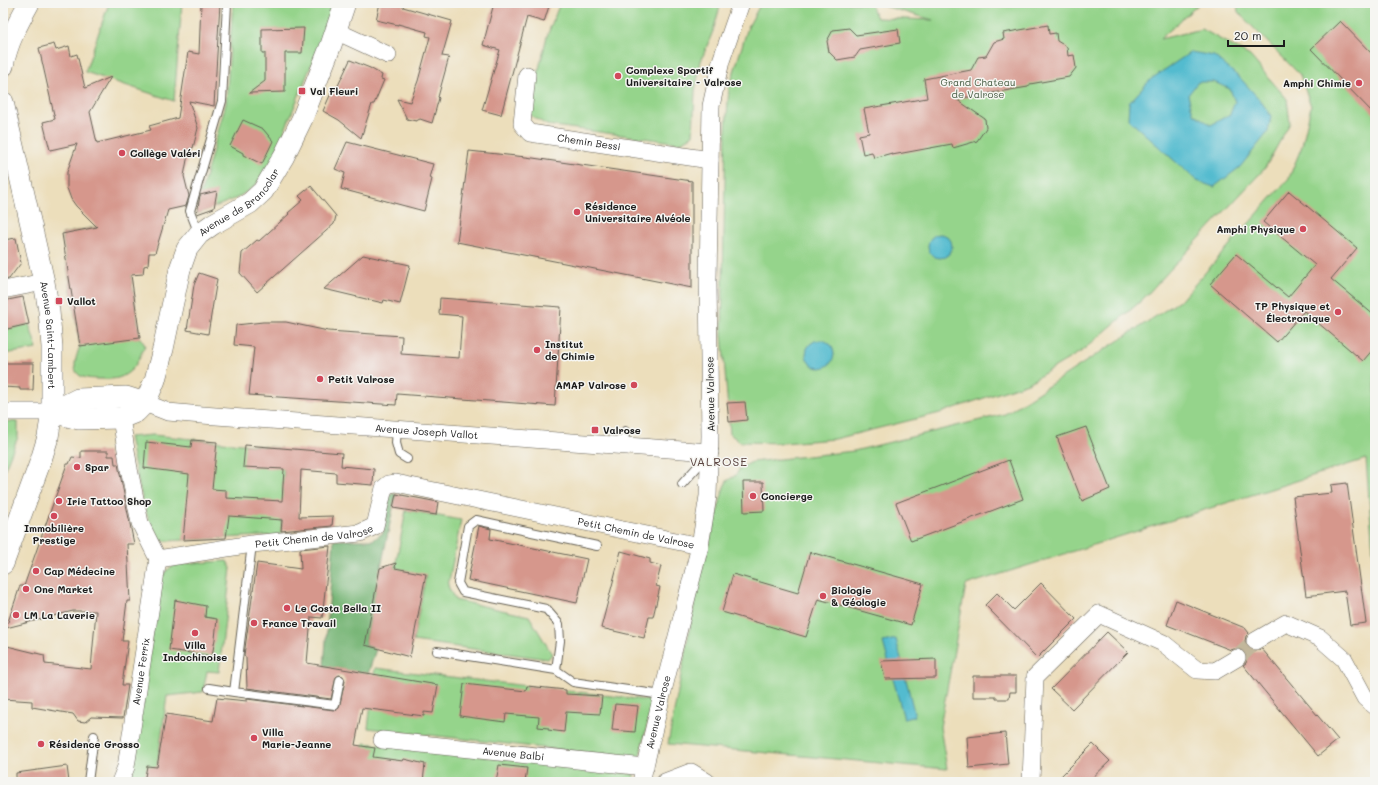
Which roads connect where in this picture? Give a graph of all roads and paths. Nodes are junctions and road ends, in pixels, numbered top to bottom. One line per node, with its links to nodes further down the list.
1 (29, 3): 7 (street)
2 (227, 3): 11 (lane)
3 (345, 3): 5 (street, Avenue de Brancolar)
4 (741, 3): 10 (street, Avenue Valrose)
5 (336, 31): 6 (street); 11 (street, Avenue de Brancolar)
6 (388, 55)
7 (3, 66)
8 (526, 75): 10 (street, Chemin Bessi)
9 (3, 102): 12 (street, Avenue Saint-Lambert)
10 (710, 160): 19 (street, Avenue Valrose)
11 (199, 234): 14 (street, Avenue de Brancolar)
12 (44, 282): 13 (street); 16 (street, Avenue Saint-Lambert)
13 (3, 290)
14 (145, 403): 16 (street); 17 (street); 18 (street, Avenue Joseph Vallot)
15 (3, 412): 16 (street)
16 (52, 412): 17 (street); 26 (street, Avenue Saint-Lambert)
17 (121, 418): 25 (street)
18 (397, 429): 19 (street, Avenue Joseph Vallot); 20 (lane)
19 (710, 452): 21 (lane); 24 (street, Avenue Valrose)
20 (407, 459)
21 (682, 484)
22 (252, 544): 24 (street, Petit Chemin de Valrose); 25 (street, Petit Chemin de Valrose); 33 (lane)
23 (597, 546): 30 (lane)
24 (700, 546): 34 (street, Avenue Valrose)
25 (158, 559): 40 (street, Avenue Ferrix)
26 (3, 564)
27 (1255, 641): 35 (street)
28 (437, 651): 30 (lane)
29 (1237, 658): 43 (street)
30 (556, 670): 34 (lane)
31 (340, 680): 33 (lane)
32 (209, 688): 33 (lane)
33 (234, 692)
34 (662, 695): 38 (street, Avenue Valrose)
35 (1375, 706)
36 (94, 736): 39 (lane)
37 (382, 740): 38 (street, Avenue Balbi)
38 (643, 774)
39 (88, 782)
40 (120, 782)
41 (665, 782): 42 (street)
42 (708, 782)
43 (1031, 782)

